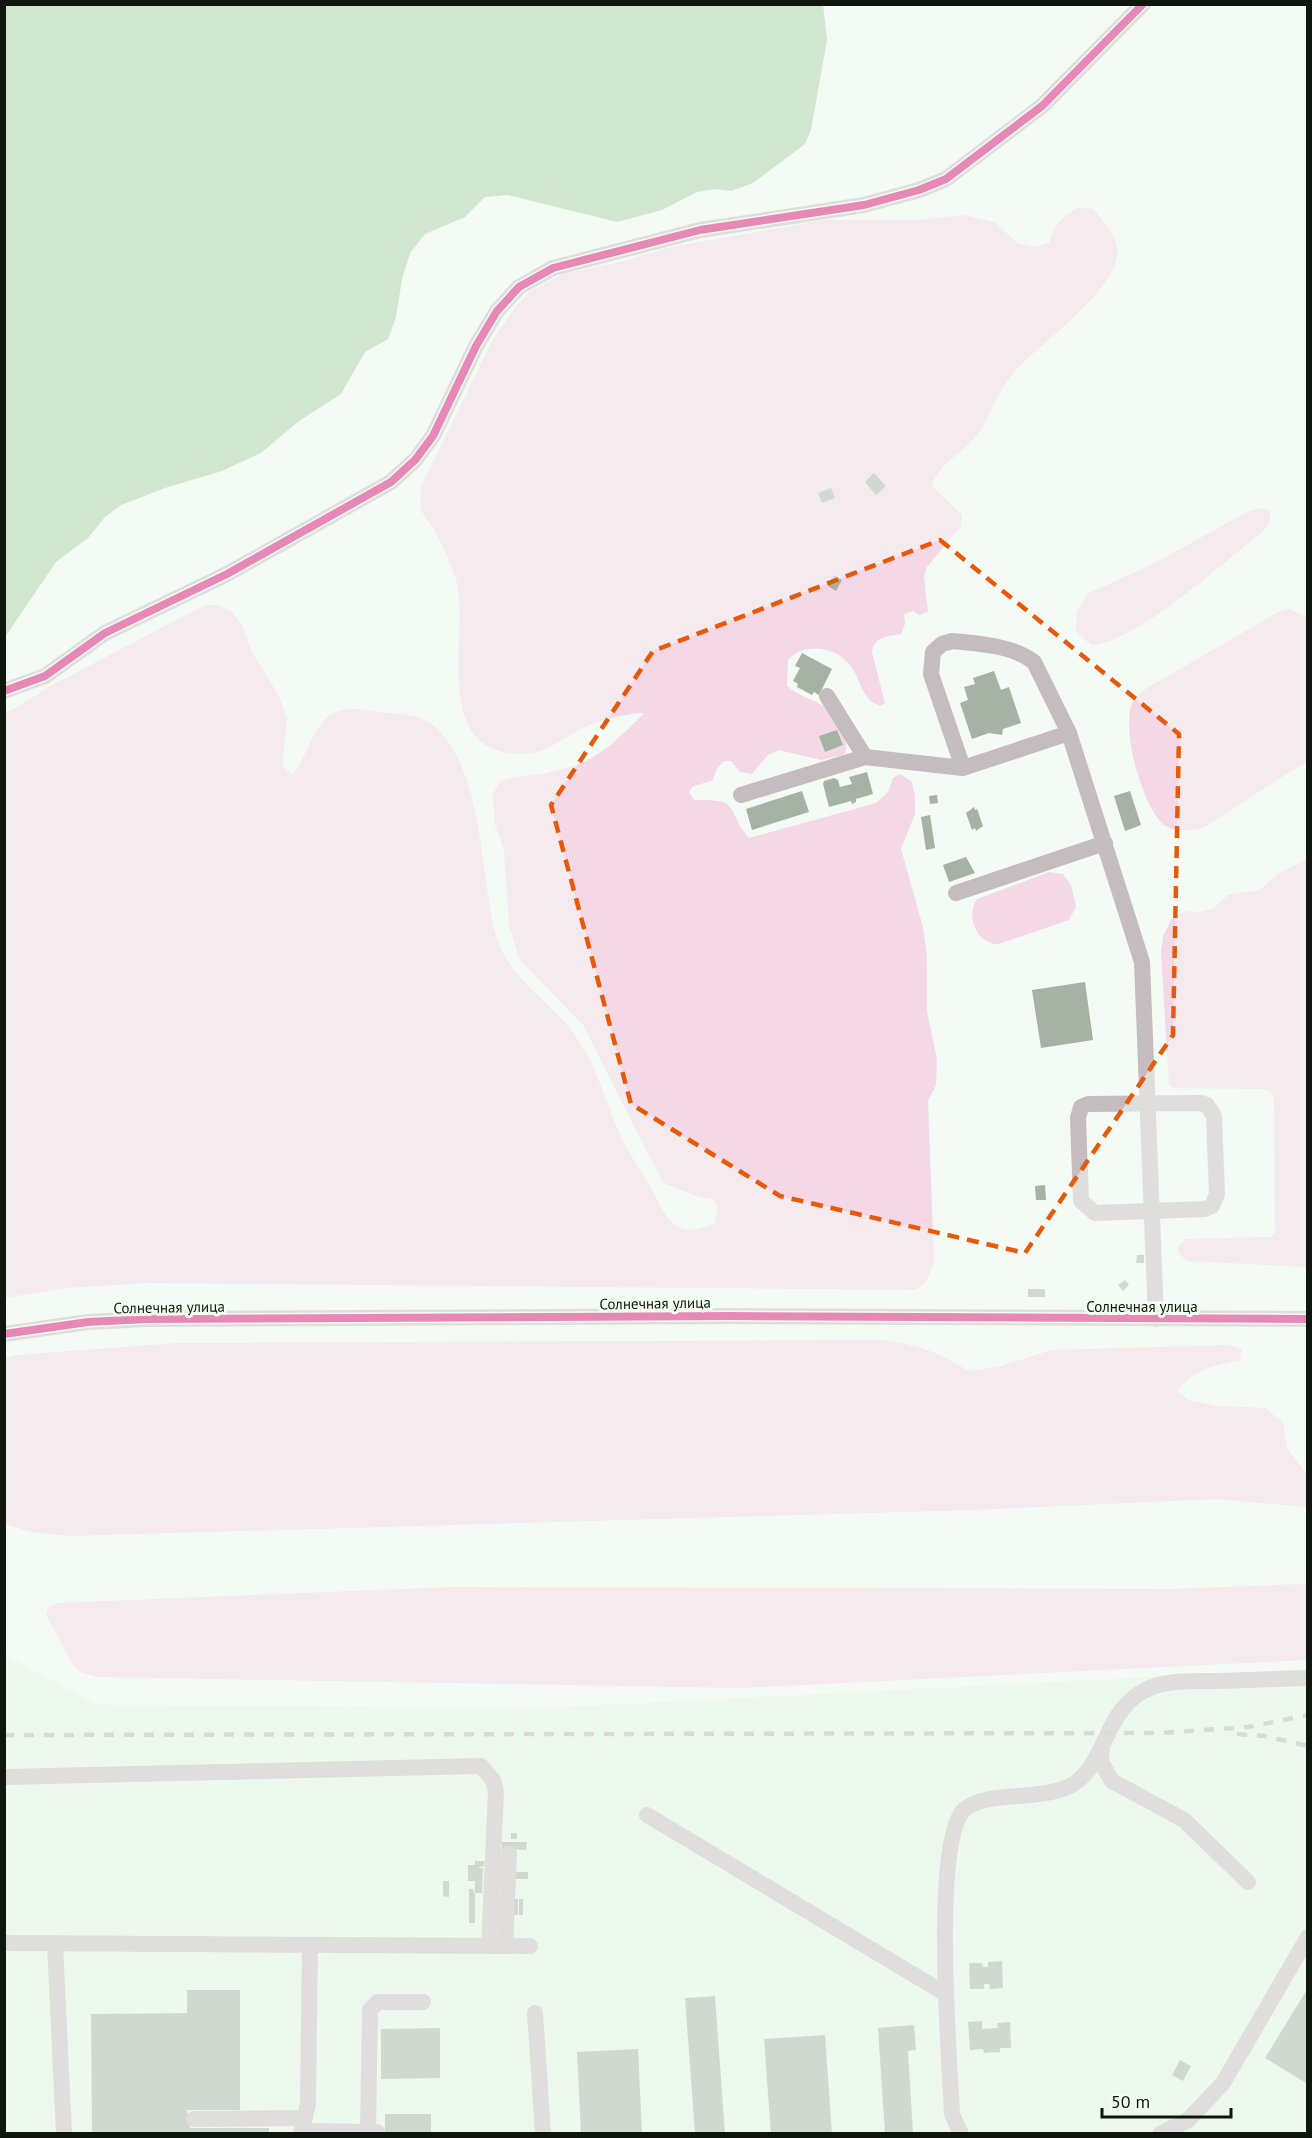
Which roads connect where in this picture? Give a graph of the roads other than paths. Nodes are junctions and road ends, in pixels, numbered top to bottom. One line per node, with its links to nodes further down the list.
1 (1143, 4): 2 (street)
2 (4, 691)
3 (826, 696): 5 (street)
4 (1069, 733): 6 (street); 6 (street); 8 (street)
5 (865, 757): 6 (street); 7 (street)
6 (963, 768)
7 (741, 795)
8 (1105, 843): 9 (street); 10 (street)
9 (956, 893)
10 (1148, 1103): 11 (street); 11 (street); 11 (street)
11 (1152, 1212): 12 (street)
12 (1156, 1319): 13 (street, Солнечная улица); 14 (street, Солнечная улица)
13 (1308, 1319)
14 (4, 1334)
15 (1308, 1678): 16 (street)
16 (1103, 1744): 20 (street); 27 (street)
17 (4, 1777): 25 (street)
18 (647, 1815): 27 (street)
19 (509, 1854): 25 (street)
20 (1248, 1882)
21 (1308, 1937): 35 (street)
22 (4, 1943): 23 (street)
23 (55, 1945): 24 (street); 32 (street)
24 (310, 1946): 25 (street); 31 (street)
25 (497, 1946): 26 (street)
26 (530, 1946)
27 (946, 1994): 34 (street)
28 (423, 2002): 31 (street)
29 (535, 2013): 33 (street)
30 (194, 2119): 31 (street)
31 (303, 2128)
32 (64, 2133)
33 (543, 2133)
34 (961, 2133)
35 (1160, 2133)

